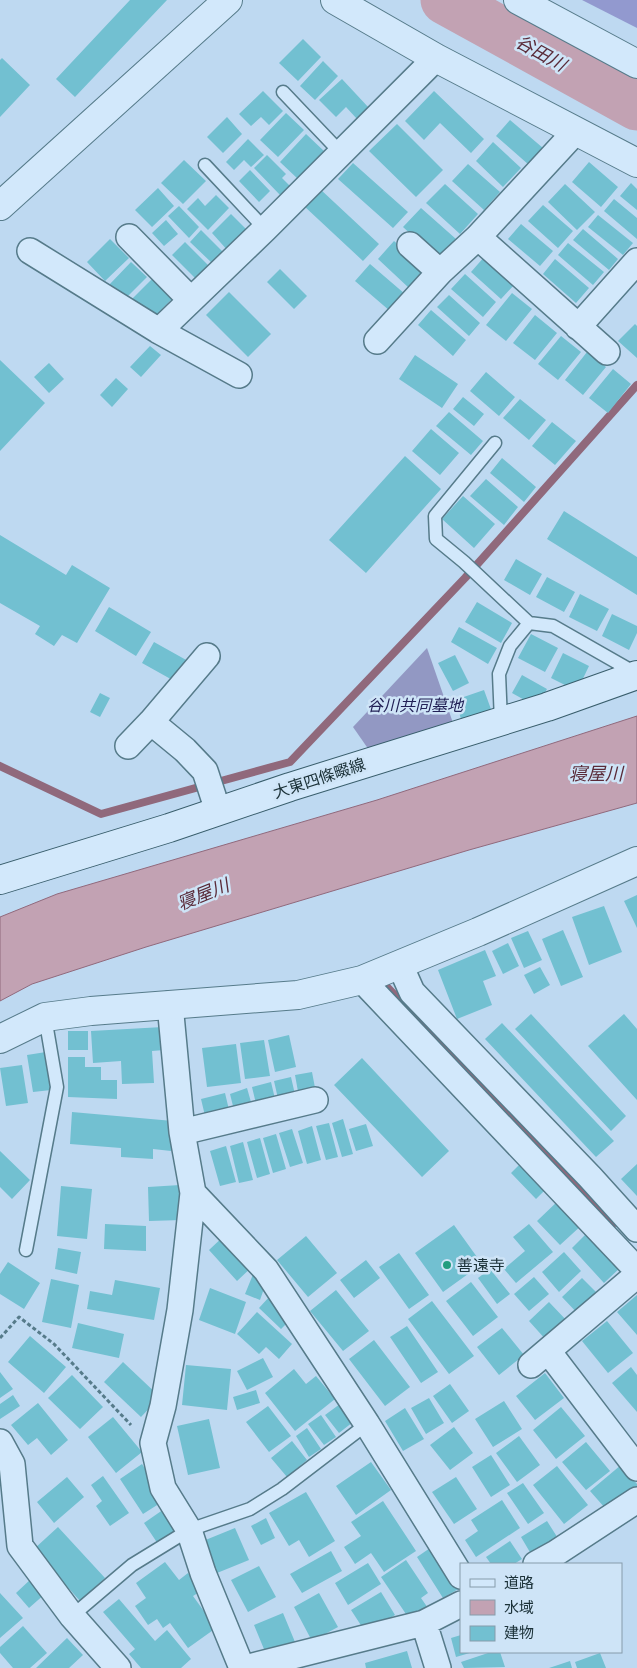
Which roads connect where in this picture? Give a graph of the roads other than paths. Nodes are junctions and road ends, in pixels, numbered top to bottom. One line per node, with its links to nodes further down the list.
1 (228, 0): 11 (street)
2 (335, 0): 4 (street)
3 (518, 0): 5 (street)
4 (436, 58): 7 (street); 8 (street)
5 (637, 64)
6 (282, 92): 8 (lane)
7 (576, 131): 9 (street); 14 (street)
8 (341, 153): 12 (street)
9 (637, 163)
10 (206, 165): 12 (lane)
11 (0, 206)
12 (265, 228): 19 (street)
13 (128, 237): 19 (street)
14 (478, 237): 18 (street); 20 (street)
15 (410, 245): 18 (street)
16 (30, 251): 21 (street)
17 (637, 260): 20 (street)
18 (440, 272): 22 (street)
19 (190, 299): 21 (street)
20 (578, 327): 23 (street)
21 (159, 331): 24 (street)
22 (376, 341)
23 (606, 352)
24 (238, 375)
25 (495, 443): 26 (lane)
26 (529, 623): 28 (lane); 29 (lane)
27 (207, 656): 30 (street)
28 (637, 675): 29 (street, 大東四條畷線)
29 (501, 721): 32 (street, 大東四條畷線)
30 (151, 722): 31 (street); 32 (street)
31 (128, 746)
32 (218, 812): 34 (street, 大東四條畷線)
33 (637, 861): 35 (street)
34 (0, 880)
35 (400, 965): 36 (street); 43 (street)
36 (362, 980): 37 (street); 45 (street)
37 (170, 1004): 38 (street); 41 (street)
38 (45, 1017): 39 (street); 44 (lane)
39 (0, 1039)
40 (314, 1100): 41 (street)
41 (182, 1132): 42 (street)
42 (193, 1193): 47 (street); 51 (street)
43 (637, 1229)
44 (26, 1250)
45 (637, 1270)
46 (637, 1275): 49 (street)
47 (367, 1424): 51 (lane); 53 (street)
48 (0, 1442): 55 (street)
49 (637, 1468)
50 (637, 1500): 52 (street)
51 (189, 1530): 55 (lane); 58 (street)
52 (538, 1563)
53 (460, 1574)
54 (460, 1605): 56 (street)
55 (72, 1616): 57 (street)
56 (424, 1623): 58 (street); 59 (street)
57 (118, 1668)
58 (244, 1668)
59 (438, 1668)

